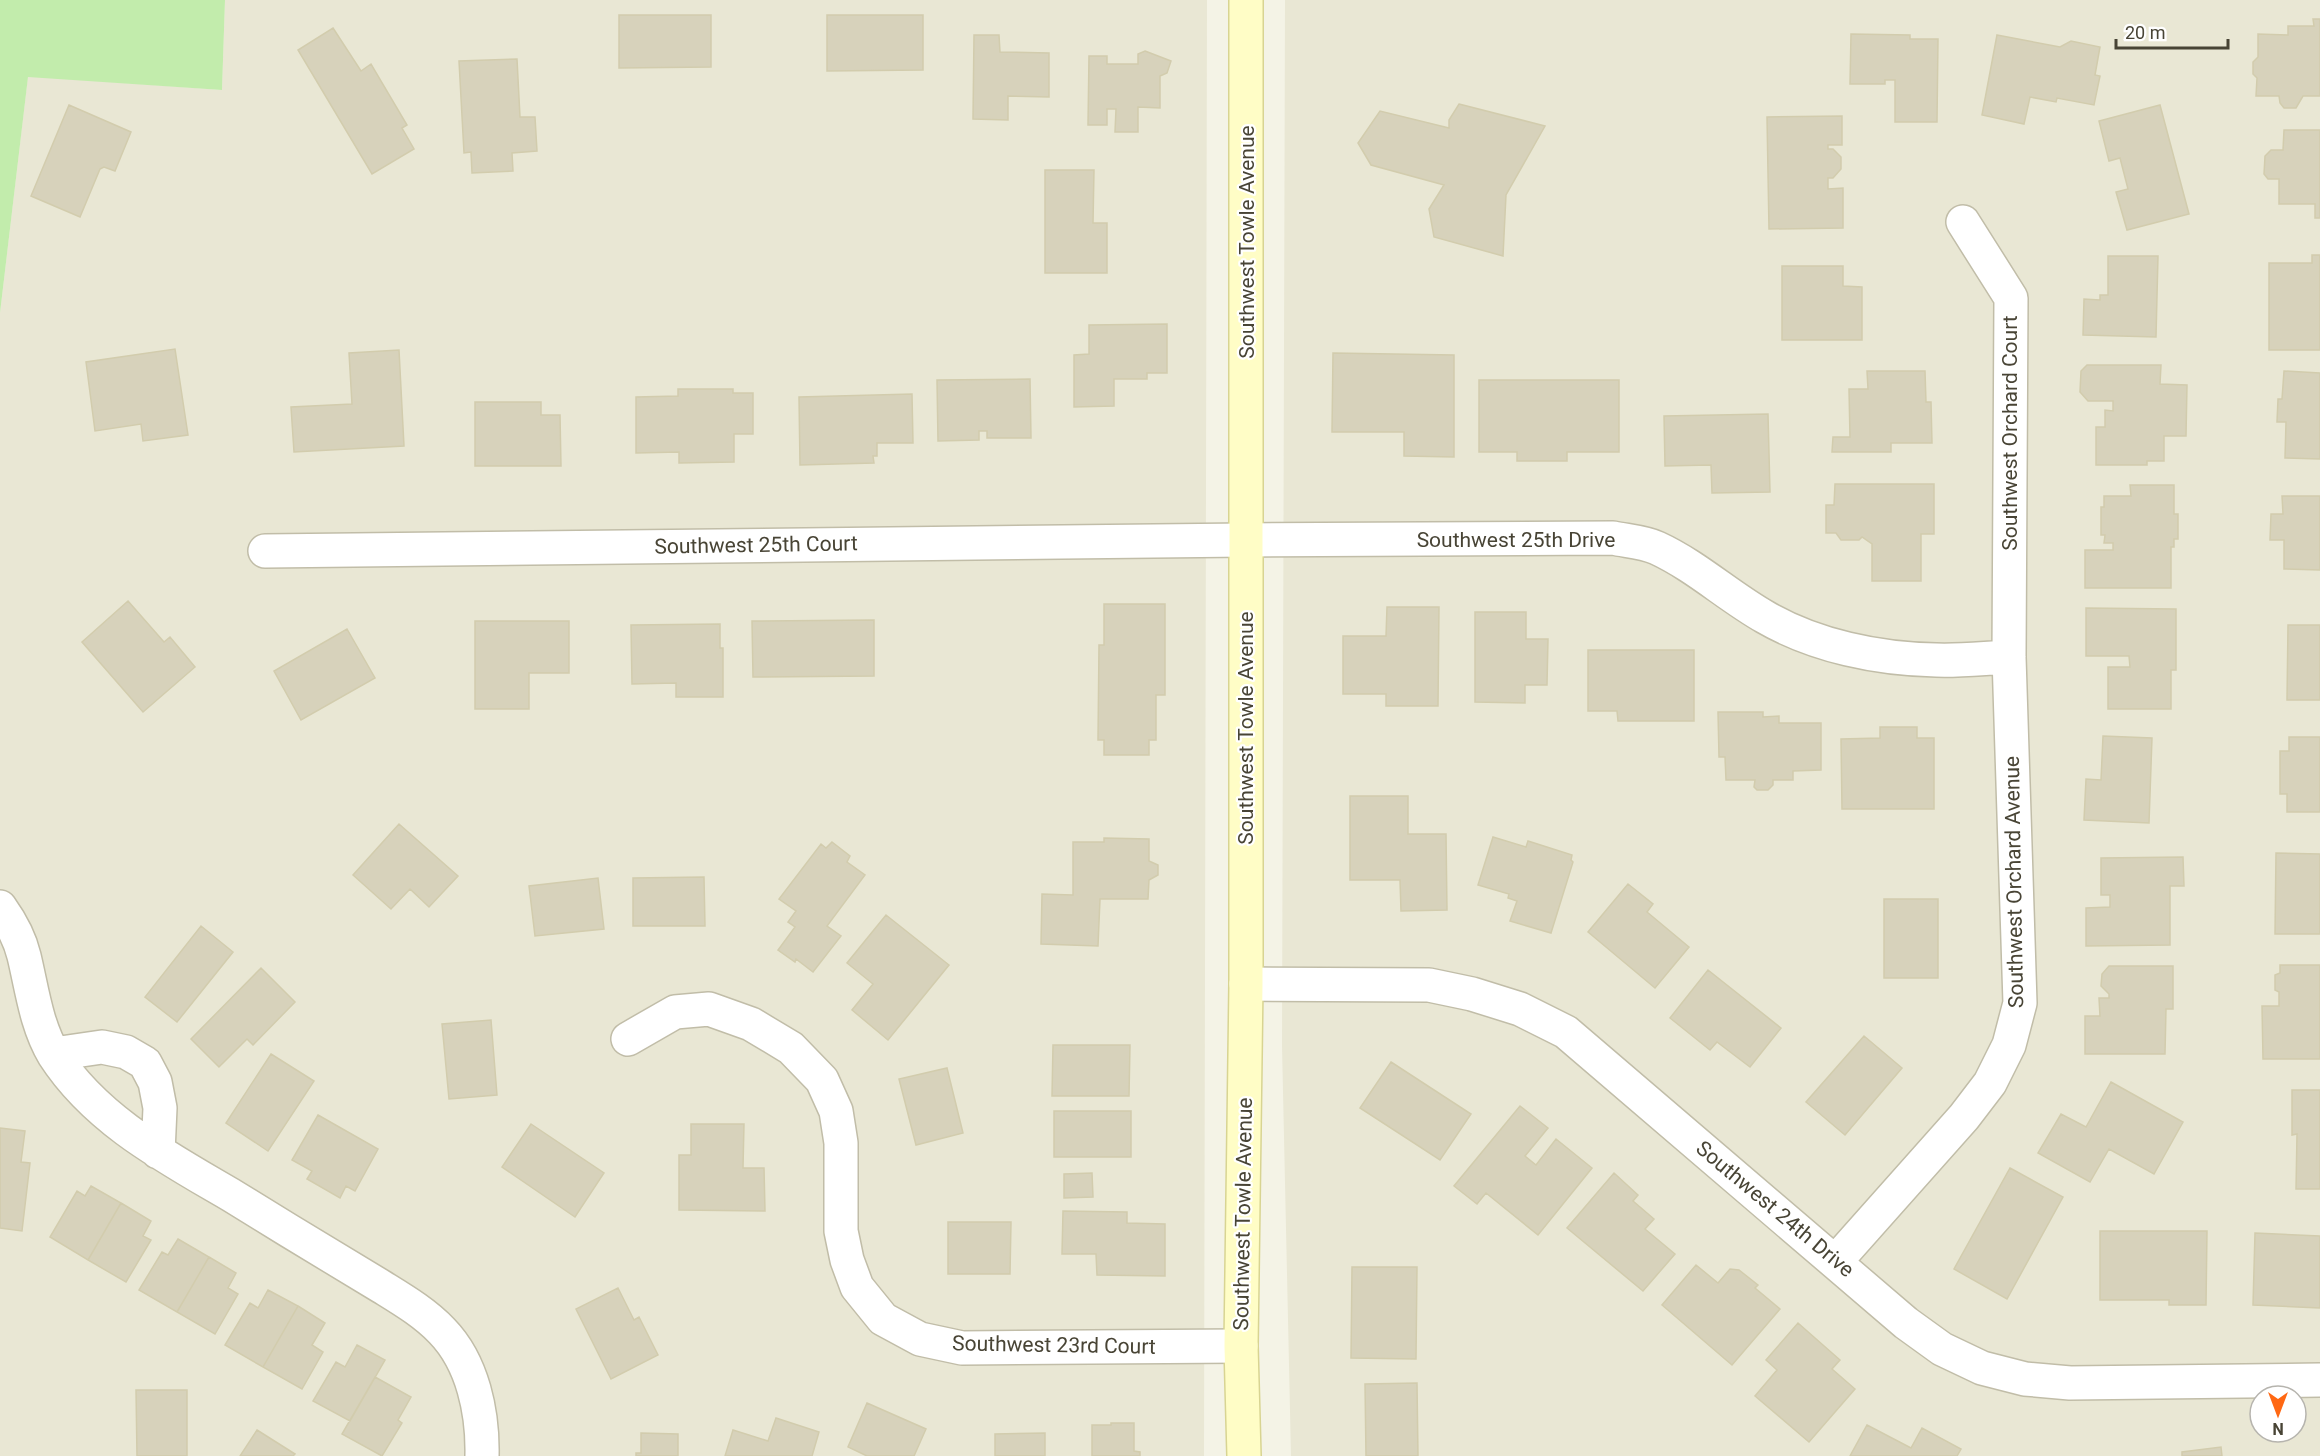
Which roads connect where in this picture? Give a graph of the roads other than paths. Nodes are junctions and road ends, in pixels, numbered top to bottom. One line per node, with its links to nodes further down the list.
1 (1246, 0): 3 (main road, Southwest Towle Avenue)
2 (1963, 222): 5 (street, Southwest Orchard Court)
3 (1246, 540): 4 (street, Southwest 25th Court); 5 (street, Southwest 25th Drive); 7 (main road, Southwest Towle Avenue)
4 (265, 551)
5 (2009, 657): 11 (street, Southwest Orchard Avenue)
6 (0, 907): 9 (street)
7 (1246, 984): 11 (street, Southwest 24th Drive); 12 (main road, Southwest Towle Avenue)
8 (628, 1039): 12 (street, Southwest 23rd Court)
9 (54, 1054): 10 (street); 10 (street)
10 (158, 1152): 14 (street)
11 (1836, 1261): 13 (street, Southwest 24th Drive)
12 (1241, 1346): 15 (main road, Southwest Towle Avenue)
13 (2320, 1380)
14 (482, 1456)
15 (1244, 1456)

